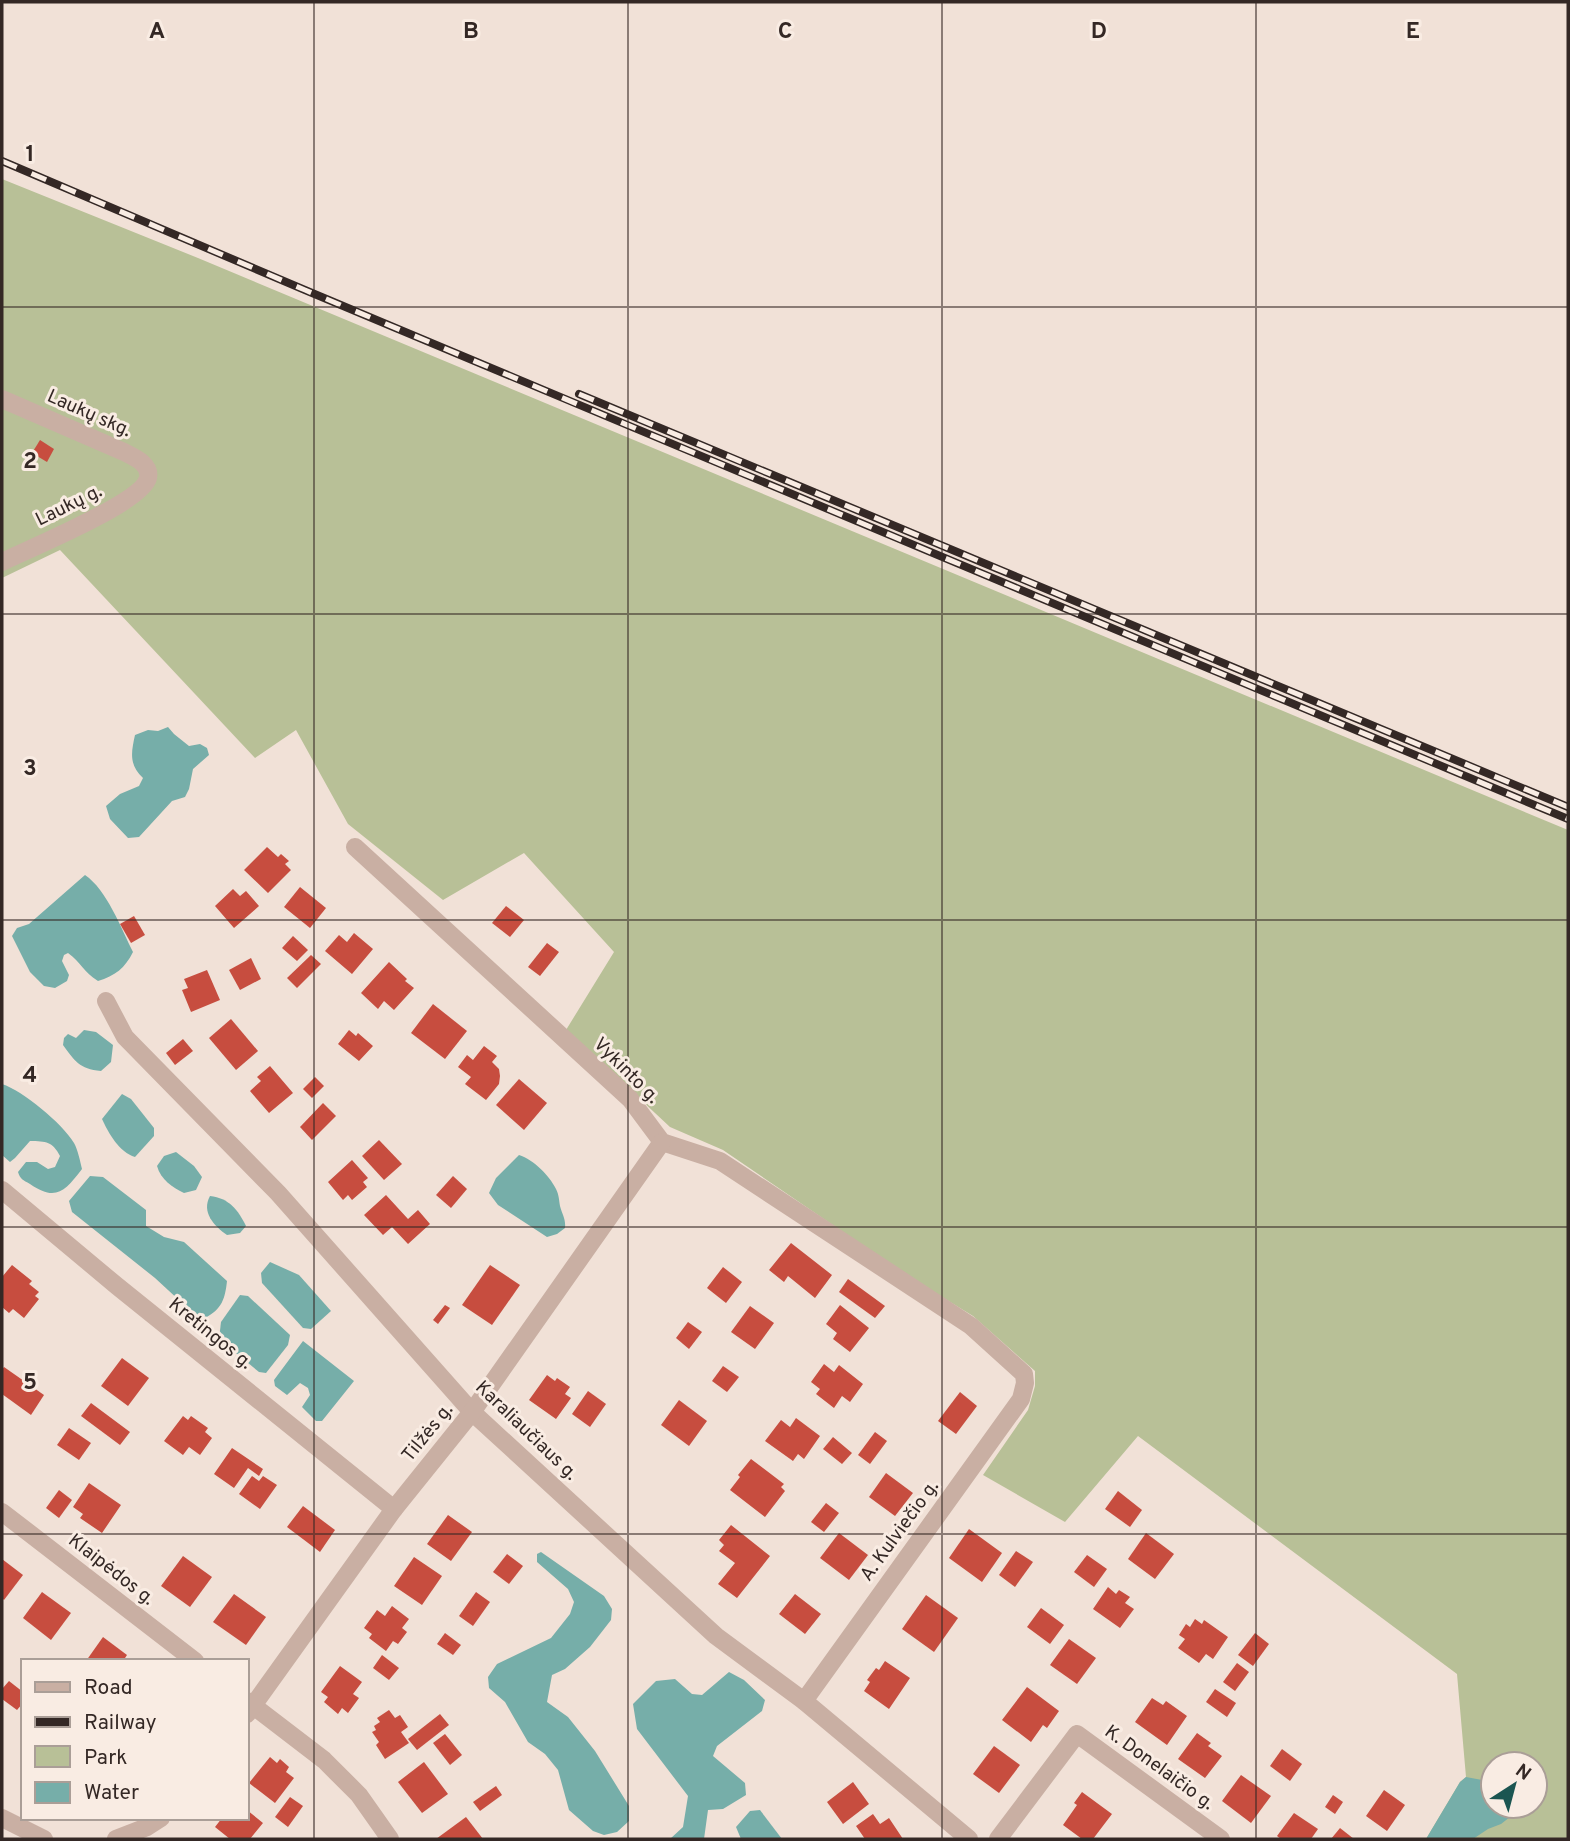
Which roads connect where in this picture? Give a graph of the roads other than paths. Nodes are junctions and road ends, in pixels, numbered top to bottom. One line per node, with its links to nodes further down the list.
1 (2, 399): 2 (street, Laukų skg.)
2 (148, 479): 3 (street, Laukų g.)
3 (2, 562)
4 (355, 847): 6 (street, Vykinto g.)
5 (106, 1001): 8 (street, Karaliaučiaus g.)
6 (662, 1142): 8 (street, Tilžės g.); 12 (street, A. Kulviečio g.)
7 (2, 1190): 9 (street, Kretingos g.)
8 (472, 1412): 9 (street, Tilžės g.); 12 (street, Karaliaučiaus g.)
9 (394, 1509): 13 (street, Tilžės g.)
10 (2, 1512): 11 (street, Klaipėdos g.)
11 (192, 1659)
12 (804, 1701): 19 (street, Karaliaučiaus g.)
13 (249, 1707): 18 (street)
14 (2, 1818): 16 (street)
15 (158, 1820): 17 (street)
16 (44, 1839)
17 (117, 1839)
18 (390, 1839)
19 (969, 1839)
20 (998, 1839): 21 (street, K. Donelaičio g.)
21 (1222, 1839)

